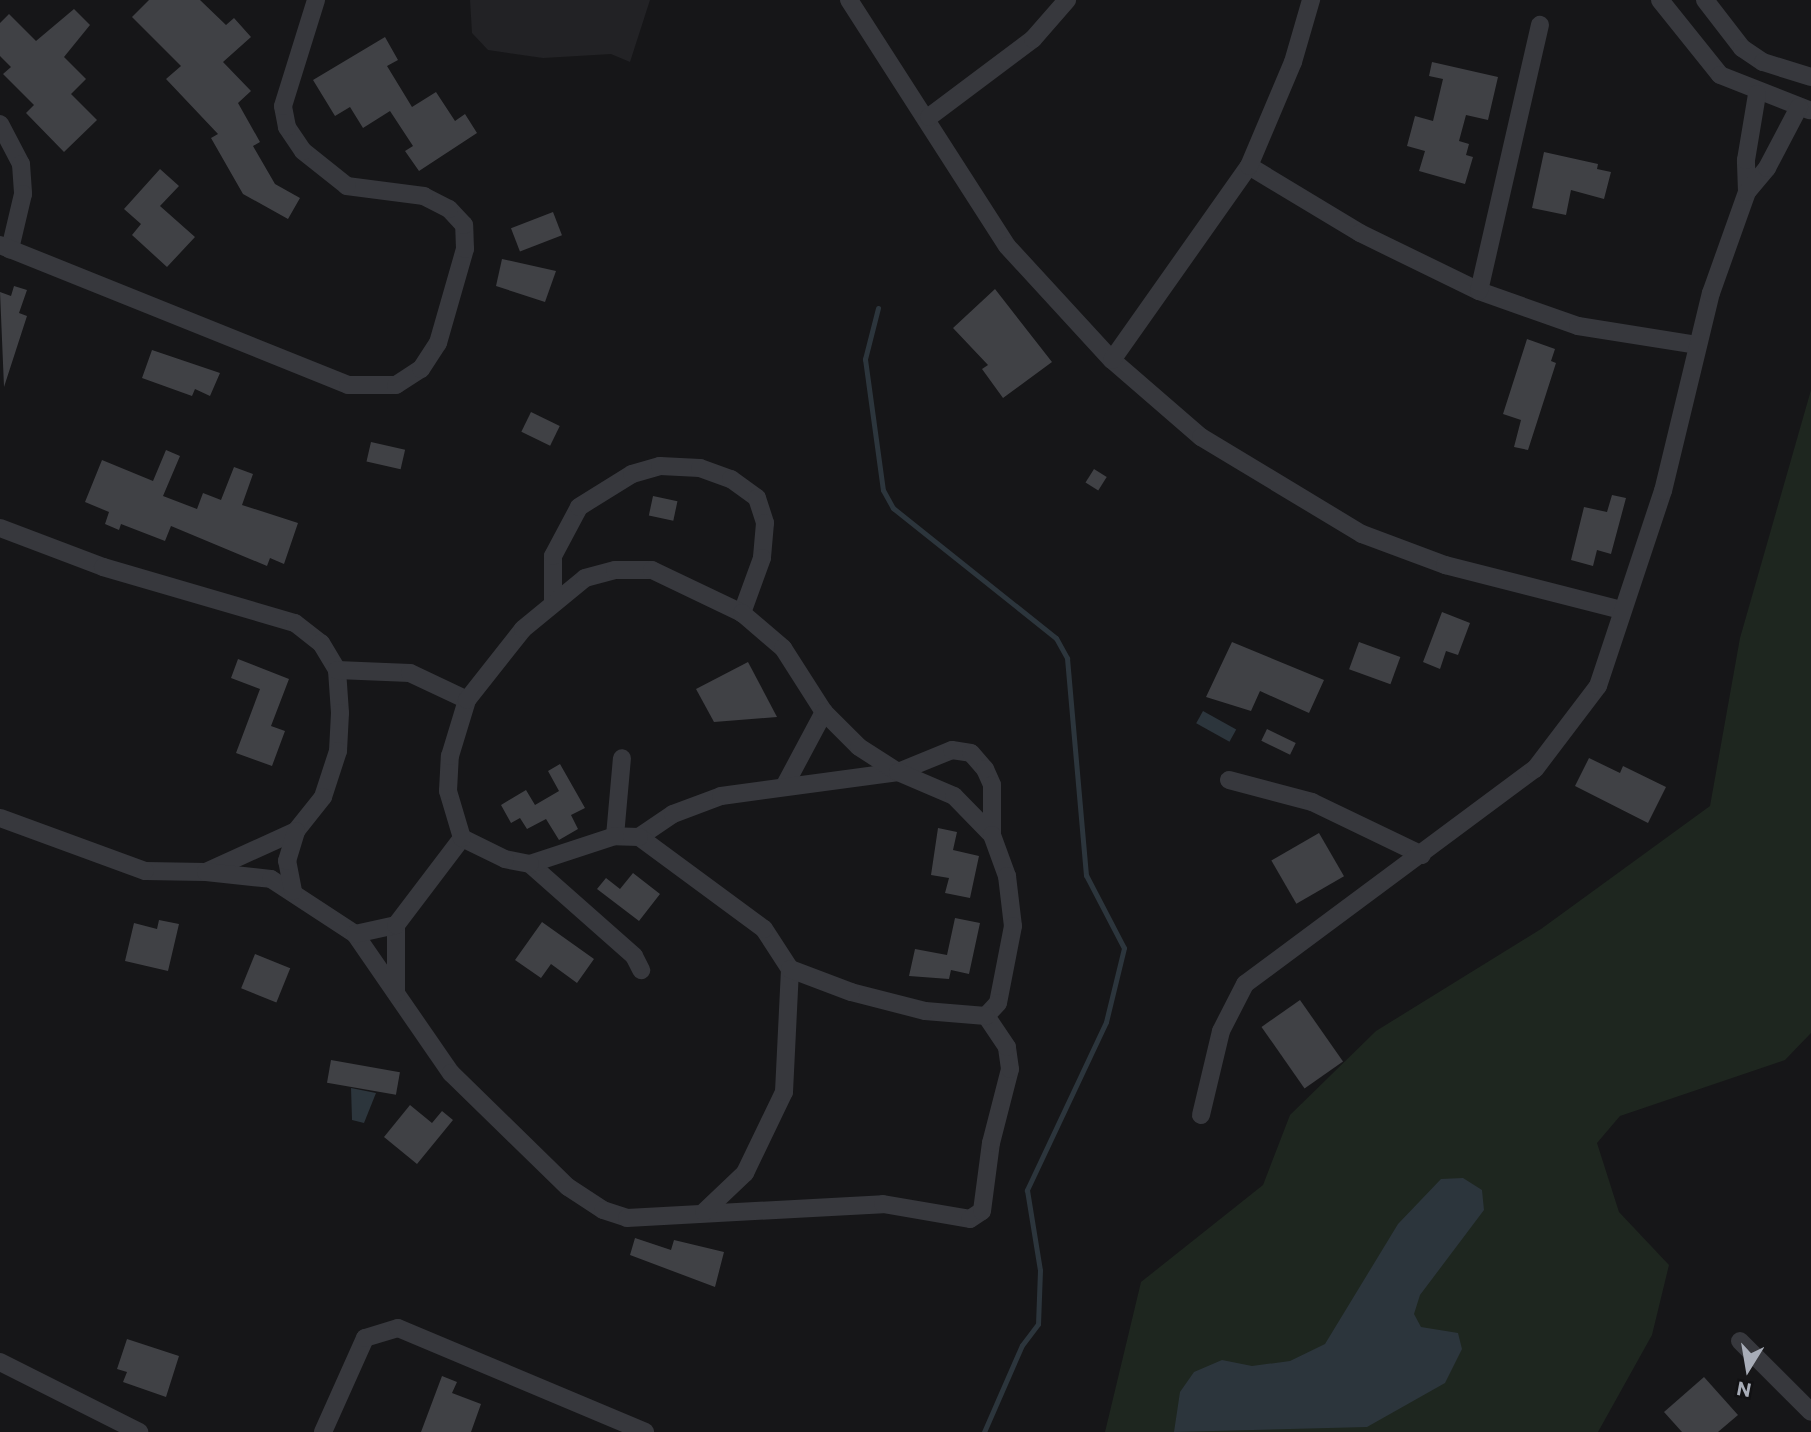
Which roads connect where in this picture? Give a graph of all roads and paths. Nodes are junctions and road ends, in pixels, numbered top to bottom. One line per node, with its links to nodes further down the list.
1 (316, 0): 15 (street)
2 (849, 0): 11 (street)
3 (1067, 0): 11 (street)
4 (1311, 0): 13 (street)
5 (1660, 0): 9 (street)
6 (1704, 0): 8 (street)
7 (1541, 25): 16 (street)
8 (1811, 77)
9 (1758, 94): 10 (street); 14 (street)
10 (1805, 109): 14 (street)
11 (929, 117): 18 (street)
12 (0, 124): 15 (street)
13 (1249, 166): 16 (street); 18 (street)
14 (1747, 192): 17 (street)
15 (5, 247)
16 (1479, 291): 17 (street)
17 (1696, 345): 21 (street)
18 (1112, 360): 21 (street)
19 (0, 528): 23 (street)
20 (553, 601): 22 (street); 22 (street); 24 (street)
21 (1621, 611): 36 (street)
22 (742, 612): 25 (street)
23 (337, 670): 24 (street); 31 (street)
24 (467, 700): 34 (street)
25 (824, 712): 27 (street); 29 (street)
26 (622, 758): 33 (street)
27 (898, 772): 29 (street); 32 (street); 32 (street)
28 (1229, 780): 36 (street)
29 (785, 785): 35 (street)
30 (0, 818): 38 (street)
31 (296, 831): 38 (street); 39 (street)
32 (992, 835): 45 (street)
33 (615, 836): 35 (street); 37 (street)
34 (462, 838): 37 (street); 40 (street)
35 (639, 838): 42 (street)
36 (1422, 855): 46 (street)
37 (530, 864): 43 (street)
38 (206, 872): 39 (street)
39 (293, 891): 41 (street)
40 (396, 925): 41 (street); 44 (street)
41 (355, 934): 44 (street)
42 (790, 969): 45 (street); 47 (street)
43 (640, 970)
44 (396, 993): 47 (street)
45 (986, 1016): 47 (street)
46 (1201, 1115)
47 (704, 1212)
48 (1740, 1340): 50 (street)
49 (0, 1362): 51 (street)
50 (1811, 1412)
51 (109, 1415): 52 (street); 53 (street)
52 (102, 1432)
53 (139, 1432)
54 (323, 1432): 55 (street)
55 (645, 1432)

